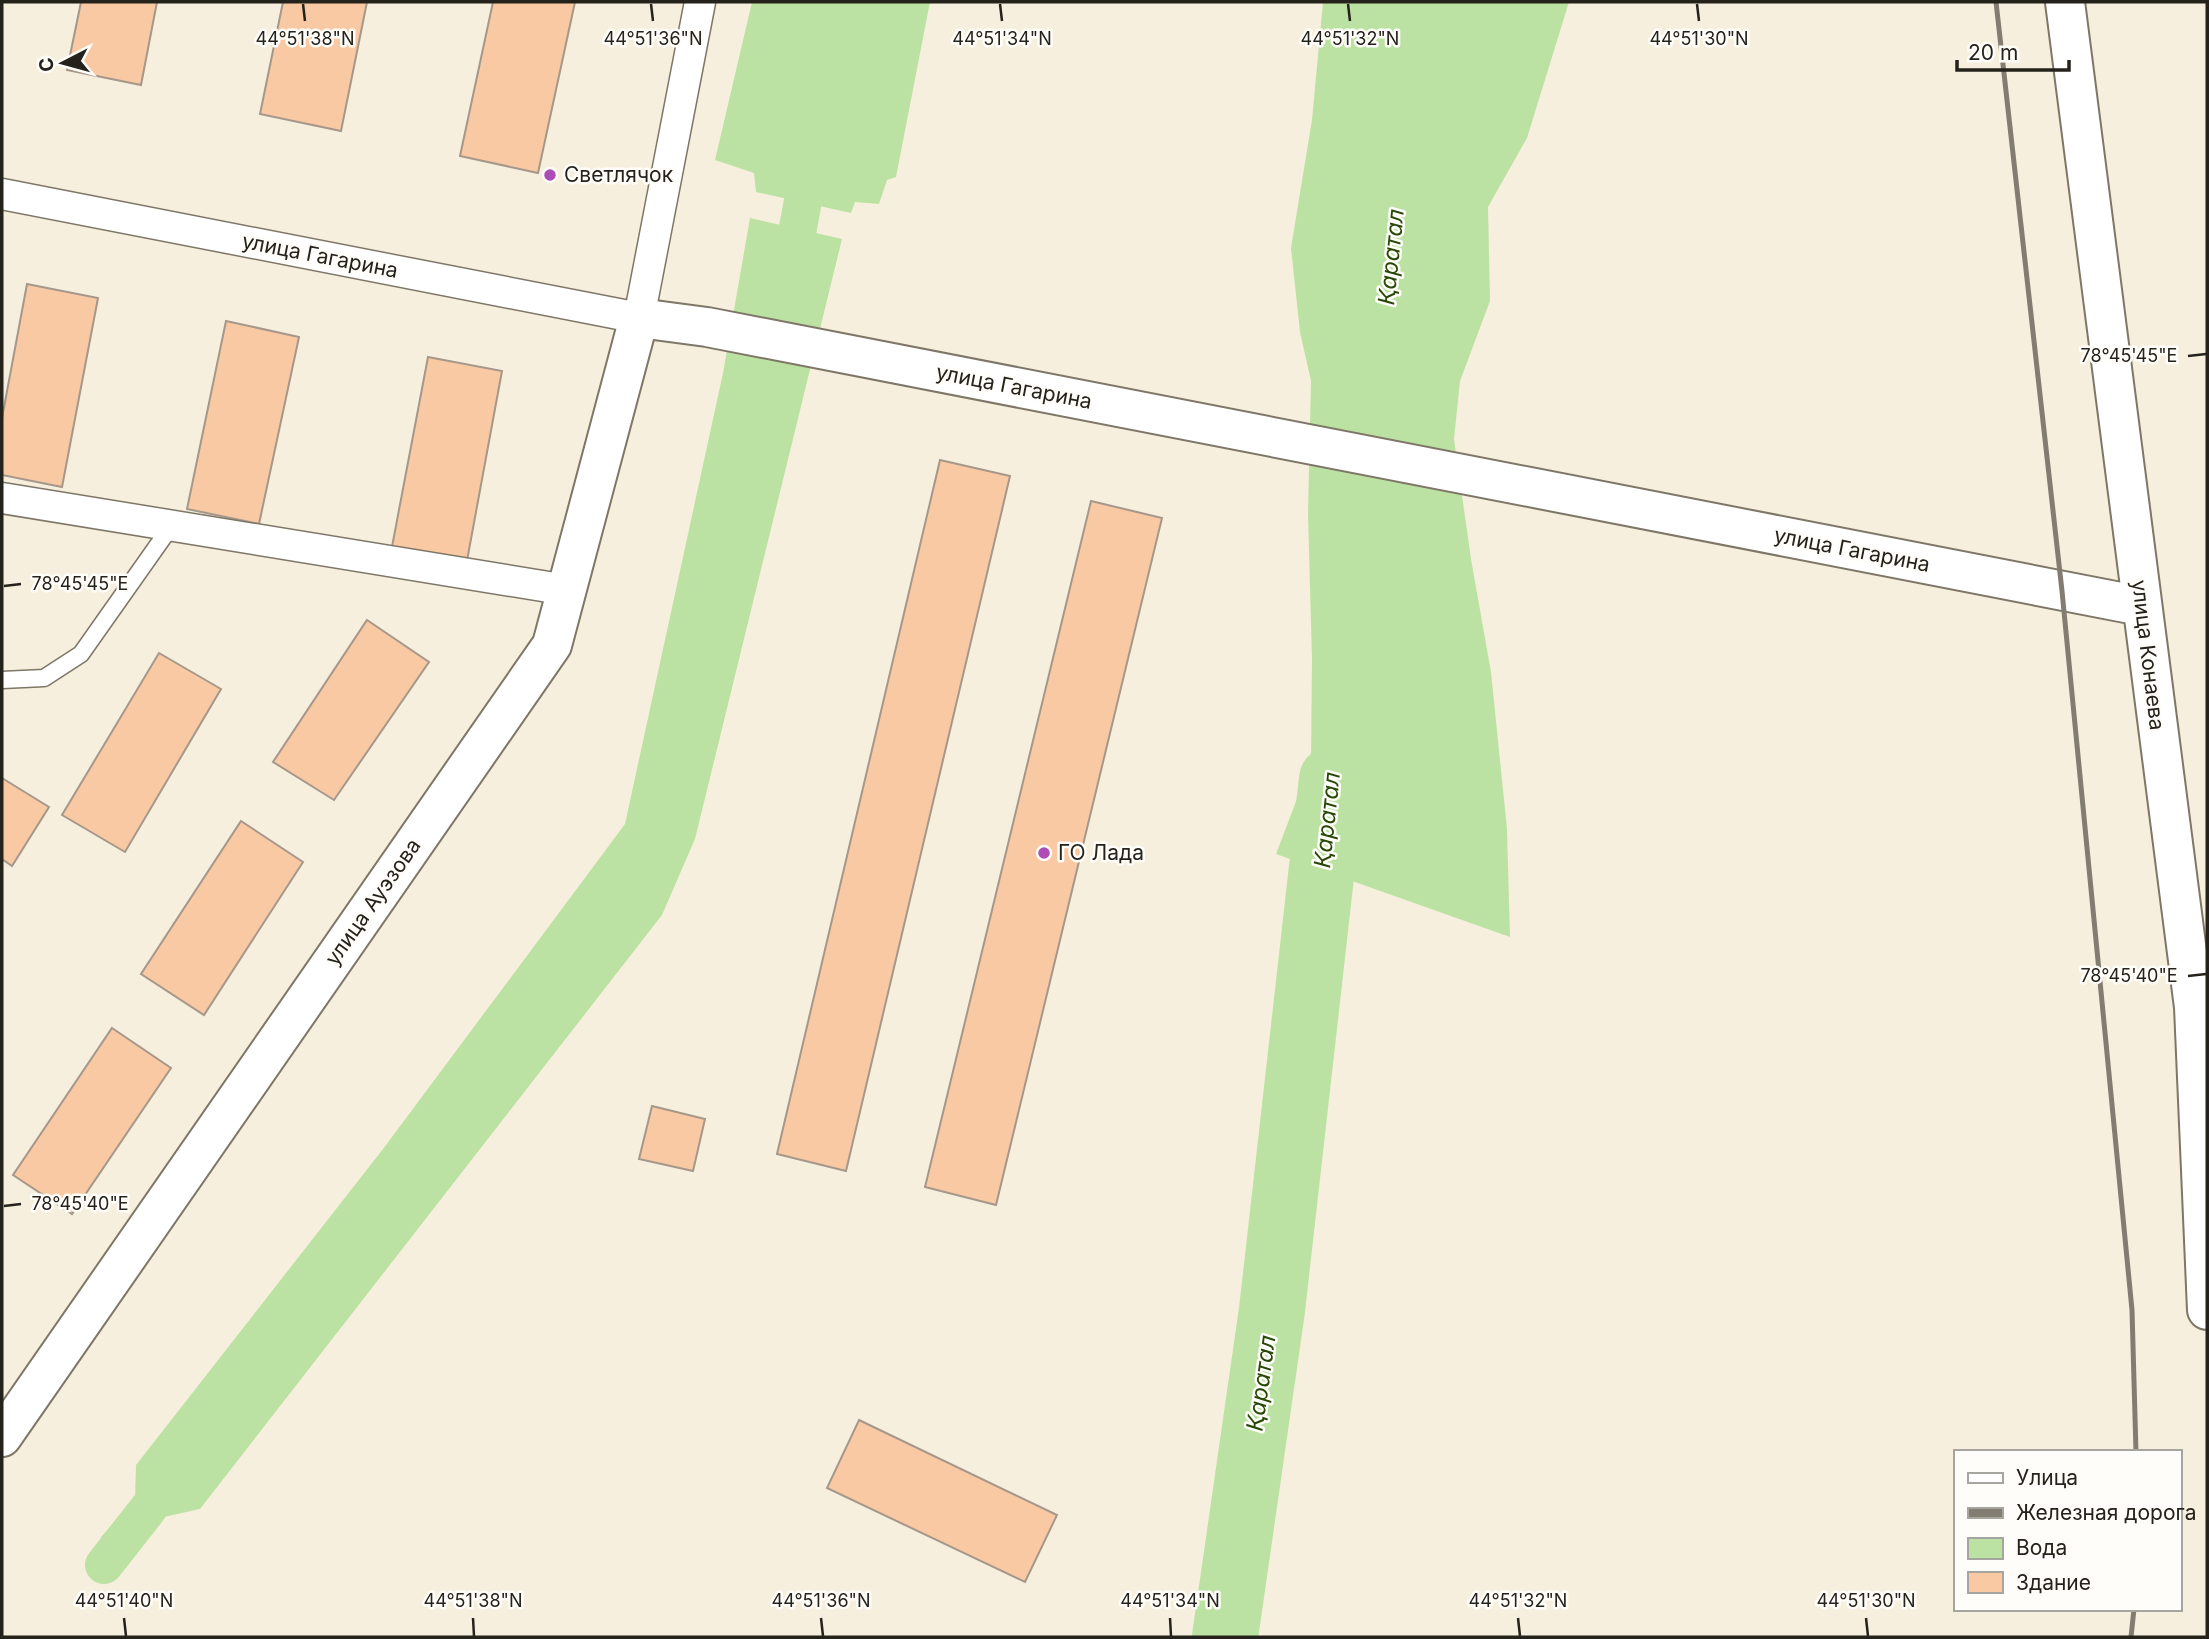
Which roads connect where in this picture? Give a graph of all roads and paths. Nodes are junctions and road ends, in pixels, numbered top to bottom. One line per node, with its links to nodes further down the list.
1 (700, 2): 4 (street)
2 (2065, 2): 8 (street, улица Конаева)
3 (2, 194): 4 (street, улица Гагарина)
4 (639, 318): 7 (street, улица Ауэзова); 8 (street, улица Гагарина)
5 (2, 498): 6 (street)
6 (172, 525): 7 (street); 9 (lane)
7 (567, 590): 11 (street, улица Ауэзова)
8 (2141, 606): 10 (street, улица Конаева)
9 (2, 680)
10 (2207, 1310)
11 (2, 1437)

